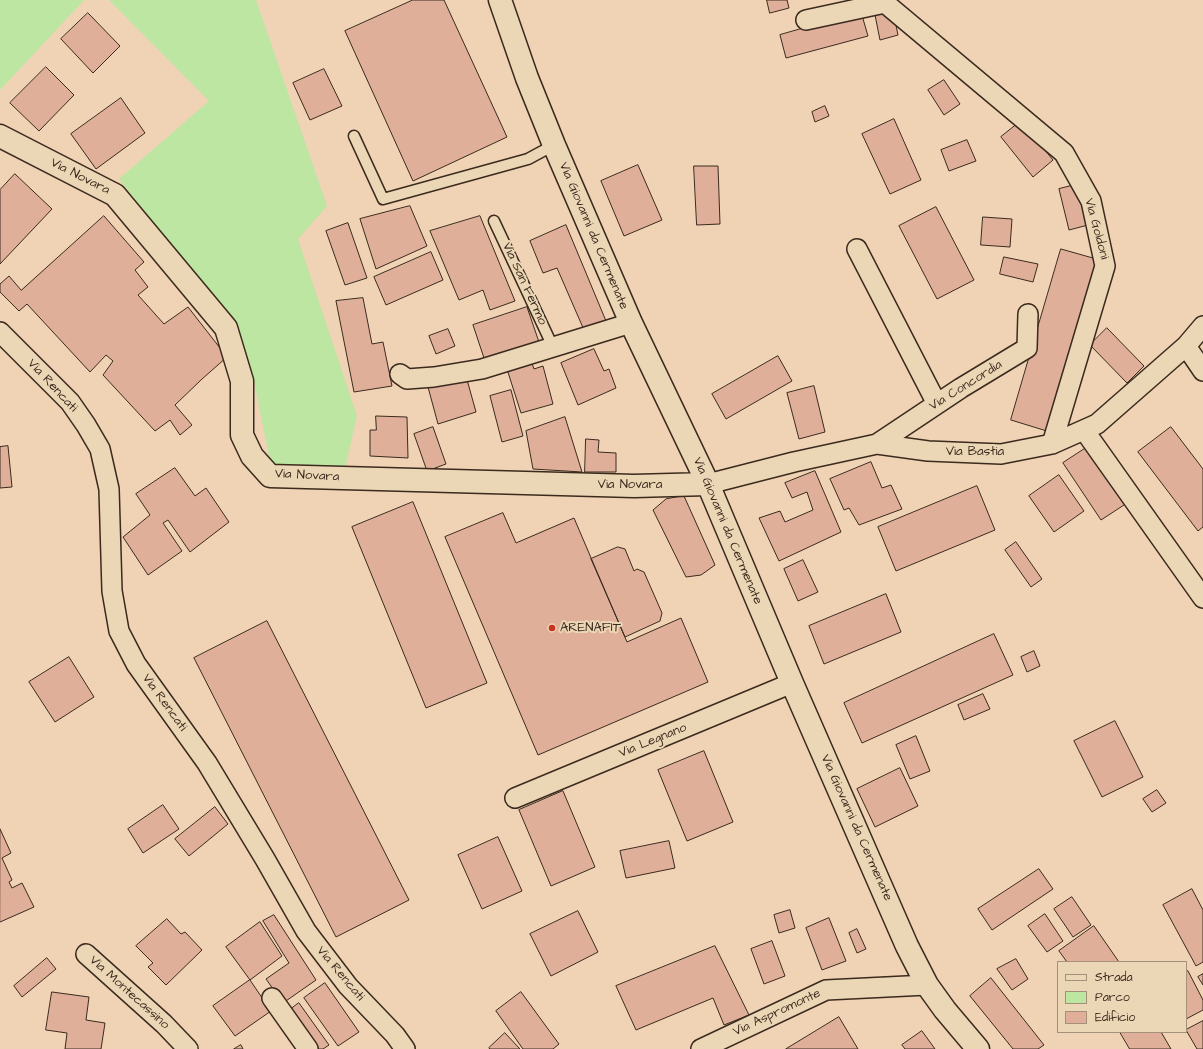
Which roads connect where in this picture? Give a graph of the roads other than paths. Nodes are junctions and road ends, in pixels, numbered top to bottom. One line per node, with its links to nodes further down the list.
1 (500, 0): 6 (main road, Via Giovanni da Cermenate)
2 (885, 2): 3 (street); 20 (street, Via Goldoni)
3 (806, 20)
4 (0, 136): 21 (main road, Via Novara)
5 (354, 136): 6 (lane)
6 (554, 145): 10 (main road, Via Giovanni da Cermenate)
7 (494, 221): 14 (lane, Via San Fermo)
8 (857, 248): 17 (street)
9 (1028, 314): 17 (street, Via Concordia)
10 (631, 323): 14 (street); 21 (main road, Via Giovanni da Cermenate)
11 (1203, 326): 13 (street, Via Bastia)
12 (0, 332): 30 (street, Via Rencati)
13 (1186, 346): 15 (street); 18 (street, Via Bastia)
14 (553, 347): 16 (street)
15 (1203, 371)
16 (400, 374)
17 (937, 404): 19 (street, Via Concordia)
18 (1084, 430): 20 (street, Via Bastia); 22 (street)
19 (877, 444): 20 (street, Via Bastia); 21 (street, Via Bastia)
20 (1052, 444)
21 (708, 484): 23 (main road, Via Giovanni da Cermenate)
22 (1203, 598)
23 (792, 683): 24 (street, Via Legnano); 26 (main road, Via Giovanni da Cermenate)
24 (514, 798)
25 (86, 954): 28 (street, Via Montecassino)
26 (927, 985): 31 (street, Via Aspromonte); 32 (main road, Via Giovanni da Cermenate)
27 (272, 998): 29 (street)
28 (188, 1049)
29 (308, 1049)
30 (405, 1049)
31 (701, 1049)
32 (978, 1049)

